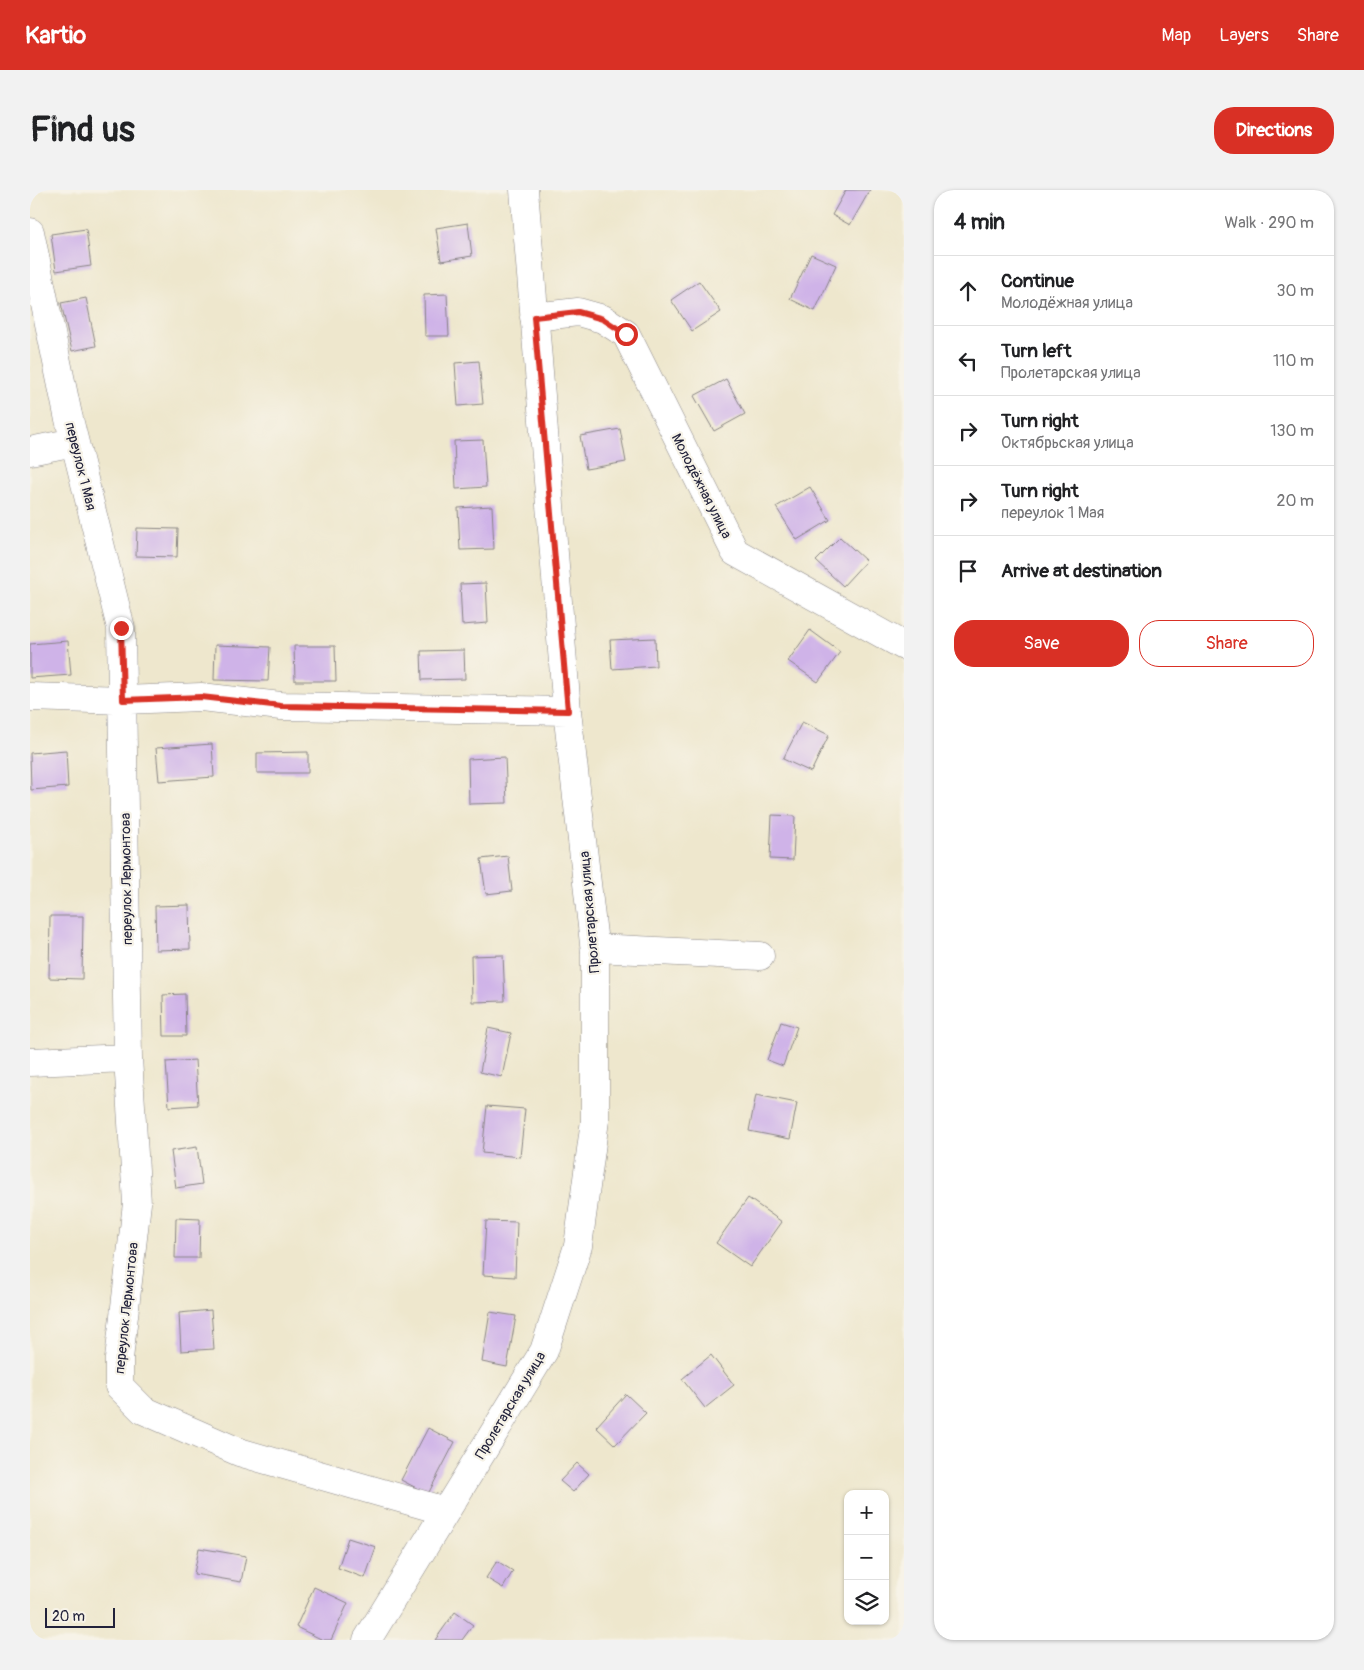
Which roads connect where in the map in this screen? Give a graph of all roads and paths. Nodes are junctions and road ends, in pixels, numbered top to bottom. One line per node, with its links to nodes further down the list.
1 (524, 190): 3 (street, Пролетарская улица)
2 (30, 232): 4 (street, переулок 1 Мая)
3 (534, 317): 6 (street, Молодёжная улица); 9 (street, Пролетарская улица)
4 (74, 442): 5 (street); 8 (street, переулок 1 Мая)
5 (30, 451)
6 (904, 646)
7 (30, 697): 8 (street)
8 (123, 700): 9 (street); 12 (street, переулок Лермонтова)
9 (568, 711): 10 (street, Пролетарская улица)
10 (595, 948): 11 (street); 14 (street, Пролетарская улица)
11 (760, 956)
12 (128, 1058): 13 (street); 14 (street, переулок Лермонтова)
13 (30, 1062)
14 (446, 1511): 15 (street, Пролетарская улица)
15 (367, 1640)

